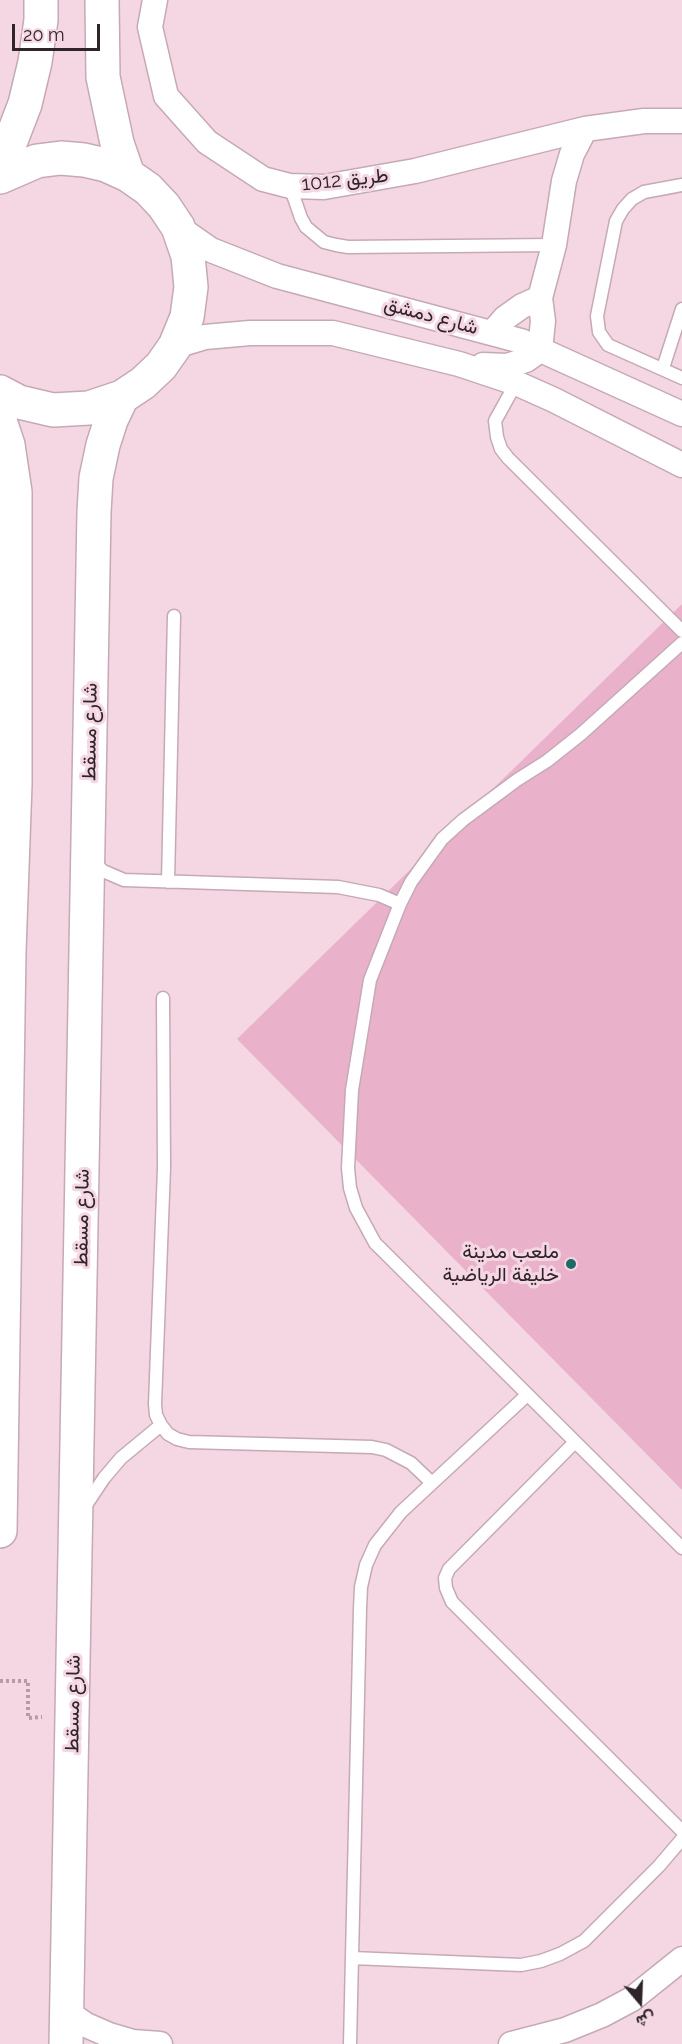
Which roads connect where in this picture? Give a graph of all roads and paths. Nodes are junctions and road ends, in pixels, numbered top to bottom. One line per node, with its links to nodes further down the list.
1 (41, 0): 7 (street)
2 (102, 0): 8 (street)
3 (155, 0): 12 (street, طريق 1012)
4 (682, 121): 5 (street, طريق 1012)
5 (585, 129): 6 (street, طريق 1012); 10 (street)
6 (542, 139): 10 (street); 12 (street, طريق 1012)
7 (0, 169)
8 (128, 175): 9 (street); 13 (street)
9 (0, 177)
10 (564, 182): 14 (street)
11 (682, 185): 21 (lane)
12 (290, 186): 14 (lane)
13 (178, 227): 17 (street, شارع دمشق); 18 (street)
14 (554, 245): 15 (street)
15 (540, 297): 17 (street); 19 (street)
16 (682, 309): 21 (lane)
17 (492, 333): 19 (street, شارع دمشق)
18 (175, 346): 20 (street, شارع دمشق); 25 (street)
19 (540, 350): 20 (street); 26 (street, شارع دمشق)
20 (459, 364): 23 (street, شارع دمشق)
21 (663, 368): 22 (lane)
22 (682, 378)
23 (516, 383): 28 (street, شارع دمشق); 30 (lane)
24 (0, 392): 25 (street)
25 (122, 397): 32 (street, شارع مسقط)
26 (682, 414)
27 (0, 421): 41 (street)
28 (682, 465)
29 (174, 616): 33 (lane)
30 (682, 631)
31 (682, 643): 34 (lane)
32 (88, 855): 33 (lane); 40 (street, شارع مسقط)
33 (168, 882): 34 (lane)
34 (400, 904): 36 (lane)
35 (163, 998): 37 (lane)
36 (527, 1395): 38 (lane); 39 (lane)
37 (161, 1425): 39 (lane); 40 (lane)
38 (576, 1442): 42 (lane); 45 (lane)
39 (432, 1483): 47 (lane)
40 (77, 1522): 44 (street, شارع مسقط)
41 (0, 1531)
42 (682, 1548)
43 (0, 1681): 44 (path)
44 (73, 1717): 49 (street, شارع مسقط)
45 (682, 1831)
46 (682, 1839): 47 (lane)
47 (352, 1958): 53 (lane)
48 (682, 1959): 50 (street)
49 (66, 2011): 51 (street, شارع مسقط); 52 (street)
50 (578, 2035): 54 (street)
51 (66, 2044)
52 (158, 2044)
53 (350, 2044)
54 (511, 2044)

